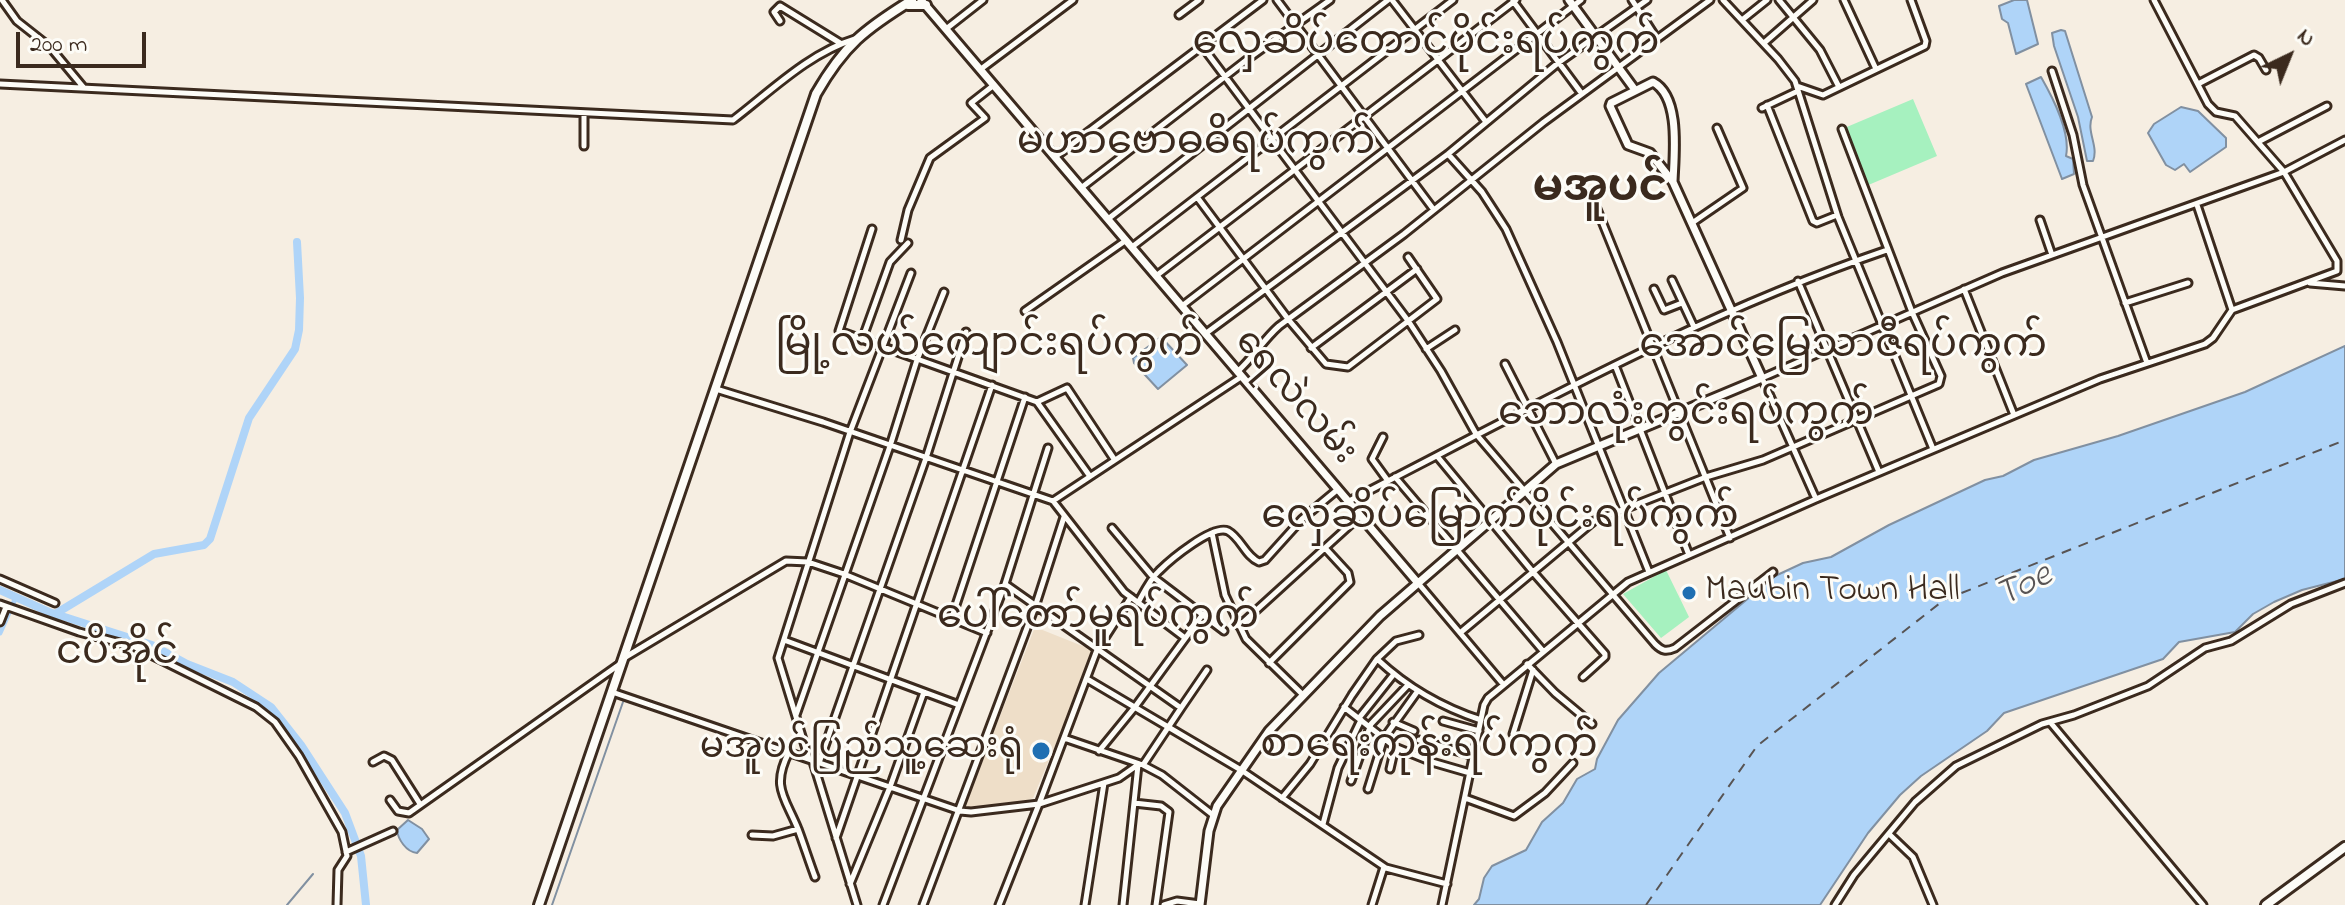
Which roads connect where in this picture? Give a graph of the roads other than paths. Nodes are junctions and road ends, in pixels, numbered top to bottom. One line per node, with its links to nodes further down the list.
1 (2, 0): 53 (street)
2 (983, 0): 30 (street)
3 (1073, 0): 43 (street)
4 (1199, 0): 25 (street)
5 (1263, 0): 38 (street)
6 (1277, 0): 29 (street)
7 (1330, 0): 29 (street)
8 (1390, 0): 31 (street); 39 (street)
9 (1453, 0): 31 (street)
10 (1632, 0): 24 (street)
11 (1647, 0): 24 (street)
12 (1710, 0): 35 (street)
13 (1723, 0): 27 (street)
14 (1767, 0): 27 (street)
15 (1779, 0): 26 (street)
16 (1813, 0): 26 (street)
17 (1844, 0): 44 (street)
18 (1911, 0): 44 (street)
19 (2154, 0): 49 (street)
20 (1514, 1): 32 (street); 40 (street)
21 (907, 2): 22 (main road); 34 (main road)
22 (924, 2): 30 (main road, ရေလဲလမ်း)
23 (1574, 2): 32 (street); 33 (main road)
24 (1636, 8): 33 (street); 35 (street)
25 (1179, 15)
26 (1793, 16): 37 (street); 52 (street)
27 (1742, 20): 37 (street)
28 (780, 21): 36 (street)
29 (1295, 25): 39 (street); 47 (street)
30 (946, 29): 43 (main road, ရေလဲလမ်း)
31 (1415, 29): 40 (street); 51 (street)
32 (1536, 33): 41 (street); 55 (street)
33 (1596, 36): 41 (street); 42 (main road)
34 (855, 39): 36 (street); 142 (main road)
35 (1657, 39): 42 (street)
36 (840, 43): 60 (street)
37 (1764, 43): 54 (street)
38 (1202, 46): 47 (street); 71 (street)
39 (1316, 54): 51 (street); 59 (street)
40 (1438, 60): 55 (street); 61 (street)
41 (1558, 63): 57 (street); 62 (street)
42 (1619, 67): 56 (main road); 57 (street)
43 (981, 69): 50 (main road, ရေလဲလမ်း)
44 (1876, 69): 52 (street)
45 (2266, 70): 49 (street)
46 (2052, 71): 90 (street)
47 (1224, 77): 59 (street); 77 (street)
48 (0, 84): 53 (street)
49 (2198, 84): 67 (street)
50 (994, 85): 71 (main road, ရေလဲလမ်း); 91 (street)
51 (1341, 86): 61 (street); 65 (street)
52 (1839, 87): 54 (street)
53 (84, 88): 60 (street)
54 (1798, 88): 83 (street); 83 (street)
55 (1462, 90): 62 (street); 69 (street)
56 (1635, 90): 76 (main road); 76 (main road)
57 (1582, 94): 74 (street)
58 (2327, 106): 67 (street)
59 (1249, 110): 65 (street); 84 (street)
60 (584, 113): 68 (street)
61 (1364, 117): 69 (street); 72 (street)
62 (1486, 122): 70 (street)
63 (1717, 128): 86 (street)
64 (1842, 129): 94 (street)
65 (1273, 139): 72 (street); 78 (street)
66 (2345, 140): 73 (street)
67 (2258, 142): 73 (street)
68 (584, 146)
69 (1387, 148): 75 (street); 79 (street)
70 (1448, 154): 74 (street); 75 (street)
71 (1055, 157): 77 (main road, ရေလဲလမ်း)
72 (1295, 170): 79 (street); 87 (street)
73 (2284, 172): 80 (street); 105 (street)
74 (1472, 181): 82 (street); 141 (street)
75 (1411, 182): 82 (street); 89 (street)
76 (1673, 182): 86 (main road)
77 (1081, 188): 84 (main road, ရေလဲလမ်း)
78 (1197, 197): 87 (street); 93 (street)
79 (1318, 201): 89 (street); 97 (street)
80 (2197, 205): 90 (street); 117 (street)
81 (1597, 209): 128 (street)
82 (1434, 210): 99 (street)
83 (1837, 215): 98 (street)
84 (1107, 220): 93 (main road, ရေလဲလမ်း)
85 (2040, 220): 95 (street)
86 (1692, 223): 116 (main road)
87 (1220, 228): 97 (street); 102 (street)
88 (872, 229): 127 (street)
89 (1342, 232): 99 (street); 108 (street)
90 (2100, 238): 95 (street); 114 (street)
91 (901, 240)
92 (908, 243): 127 (street)
93 (1128, 244): 102 (main road, ရေလဲလမ်း); 118 (street)
94 (1887, 250): 98 (street); 119 (street)
95 (2052, 255): 110 (street)
96 (1408, 257): 100 (street)
97 (1243, 259): 108 (street); 115 (street)
98 (1855, 261): 104 (street); 122 (street)
99 (1364, 263): 112 (street); 120 (street)
100 (1417, 269): 112 (street); 121 (street)
101 (911, 273): 129 (street)
102 (1155, 277): 115 (main road, ရေလဲလမ်း)
103 (1672, 280): 113 (street)
104 (1798, 281): 116 (street); 132 (street)
105 (2307, 282): 107 (street); 117 (street)
106 (2188, 283): 114 (street)
107 (2345, 286)
108 (1266, 289): 120 (street); 126 (street)
109 (1654, 289): 113 (street)
110 (1964, 289): 119 (street); 148 (street)
111 (944, 292): 133 (street)
112 (1386, 293): 121 (street); 130 (street)
113 (1682, 303): 123 (street)
114 (2125, 303): 134 (street)
115 (1181, 307): 126 (main road, ရေလဲလမ်း)
116 (1731, 310): 123 (street); 139 (main road)
117 (2232, 310): 134 (street)
118 (1025, 311)
119 (1912, 312): 122 (street); 144 (street)
120 (1288, 319): 130 (street); 138 (street)
121 (1409, 322): 130 (street); 131 (street)
122 (1880, 326): 132 (street); 144 (street)
123 (1694, 327): 128 (street)
124 (1455, 330): 131 (street)
125 (966, 332): 137 (street)
126 (1204, 335): 138 (main road, ရေလဲလမ်း)
127 (862, 340): 129 (street)
128 (1654, 346): 136 (street); 147 (street)
129 (882, 348): 133 (street); 151 (street)
130 (1311, 348)
131 (1426, 349): 152 (street)
132 (1827, 349): 139 (street); 149 (street)
133 (917, 360): 137 (street); 154 (street)
134 (2147, 363): 148 (street)
135 (1505, 364): 146 (street)
136 (1615, 365): 141 (street); 150 (street)
137 (954, 372): 140 (street); 160 (street)
138 (1238, 375): 161 (street); 170 (main road, ရေလဲလမ်း)
139 (1762, 378): 147 (main road); 156 (street)
140 (992, 385): 143 (street); 163 (street)
141 (1574, 385): 146 (street); 155 (street)
142 (716, 389): 151 (street); 222 (main road)
143 (1025, 397): 145 (street); 169 (street)
144 (1910, 398): 149 (street); 158 (street)
145 (1037, 402): 161 (street); 165 (street)
146 (1528, 409): 152 (street); 162 (street)
147 (1681, 413): 150 (main road); 167 (street)
148 (2014, 415): 158 (street)
149 (1857, 420): 156 (street); 164 (street)
150 (1639, 430): 155 (main road); 172 (street)
151 (850, 432): 154 (street); 188 (street)
152 (1476, 434): 159 (street); 171 (street)
153 (1383, 437): 168 (street)
154 (890, 446): 160 (street); 192 (street)
155 (1599, 446): 162 (main road); 177 (street)
156 (1793, 447): 167 (street); 174 (street)
157 (1048, 448): 173 (street)
158 (1933, 449): 164 (street)
159 (1437, 456): 166 (street); 180 (street)
160 (926, 458): 163 (street); 198 (street)
161 (1114, 459): 165 (street)
162 (1556, 464): 171 (main road)
163 (962, 471): 169 (street); 203 (street)
164 (1879, 472): 174 (street)
165 (1089, 475): 175 (street)
166 (1395, 477): 168 (street); 186 (street)
167 (1706, 477): 172 (street); 183 (street)
168 (1388, 481): 176 (street)
169 (998, 483): 173 (street); 208 (street)
170 (1337, 490): 176 (main road, ရေလဲလမ်း); 182 (street)
171 (1524, 492): 180 (main road); 184 (street)
172 (1664, 493): 177 (street); 187 (street)
173 (1032, 495): 175 (street); 197 (street)
174 (1816, 499): 183 (street)
175 (1053, 501): 178 (street)
176 (1348, 502): 179 (main road, ရေလဲလမ်း)
177 (1623, 509): 184 (street); 190 (street)
178 (1064, 516): 200 (street); 205 (street)
179 (1360, 516): 185 (street); 195 (main road, ရေလဲလမ်း)
180 (1489, 521): 186 (main road); 189 (street)
181 (1112, 528): 193 (street)
182 (1212, 533): 193 (street); 211 (street)
183 (1730, 538): 187 (street)
184 (1568, 542): 189 (street); 199 (street)
185 (1325, 548): 211 (street); 223 (street)
186 (1456, 549): 195 (main road); 201 (street)
187 (1689, 555): 190 (street)
188 (808, 562): 192 (street); 217 (street); 222 (street)
189 (1533, 572): 201 (street); 210 (street)
190 (1649, 572): 199 (street)
191 (1773, 572): 199 (street)
192 (844, 574): 198 (street); 220 (street)
193 (1153, 577): 204 (street); 207 (street)
194 (0, 579): 202 (street)
195 (1417, 582): 214 (street, ရေလဲလမ်း); 238 (main road)
196 (2345, 583): 248 (street)
197 (1005, 584): 205 (street); 213 (street)
198 (880, 588): 203 (street); 225 (street)
199 (1613, 594): 210 (street)
200 (1131, 597): 204 (street); 218 (street)
201 (1499, 600): 214 (street); 219 (street)
202 (55, 603)
203 (917, 603): 208 (street); 231 (street)
204 (1138, 603): 216 (street)
205 (1036, 604): 218 (street); 281 (street)
206 (3, 606): 209 (street); 290 (street)
207 (1203, 614): 212 (street); 216 (street)
208 (952, 617): 213 (street)
209 (0, 622)
210 (1577, 622): 219 (street); 229 (street)
211 (1239, 626): 223 (street)
212 (1224, 631)
213 (987, 633): 239 (street)
214 (1460, 633): 232 (street, ရေလဲလမ်း)
215 (1419, 635): 221 (street)
216 (1185, 638): 234 (street)
217 (784, 640): 220 (street); 243 (street)
218 (1097, 650): 230 (street); 234 (street)
219 (1543, 651): 224 (street)
220 (818, 652): 225 (street); 243 (street)
221 (1377, 659): 228 (street); 241 (street)
222 (622, 661): 235 (main road); 279 (street)
223 (1269, 663): 238 (street)
224 (1527, 664): 227 (street); 232 (street)
225 (853, 666): 231 (street); 262 (street)
226 (1207, 670): 242 (street)
227 (1533, 670): 249 (street); 254 (street)
228 (1394, 674): 233 (street); 244 (street)
229 (1583, 677)
230 (1087, 679): 240 (street); 255 (street)
231 (890, 680): 236 (street); 269 (street)
232 (1503, 684): 245 (street)
233 (1408, 685): 237 (street); 251 (street)
234 (1149, 687): 240 (street); 242 (street)
235 (611, 692): 260 (street); 298 (main road)
236 (924, 692): 239 (street); 272 (street)
237 (1417, 692): 245 (street); 247 (street)
238 (1303, 695): 267 (main road)
239 (959, 705): 276 (street)
240 (1135, 707): 250 (street); 259 (street)
241 (1344, 707): 244 (street); 274 (street)
242 (1181, 708): 250 (street)
243 (796, 716): 262 (street)
244 (1360, 719): 251 (street); 283 (street)
245 (1481, 720): 253 (street)
246 (1443, 721): 253 (street)
247 (1393, 722): 252 (street); 256 (street)
248 (2050, 722): 286 (street); 310 (street)
249 (1592, 724)
250 (1169, 727): 265 (street); 267 (street)
251 (1370, 727): 256 (street); 270 (street)
252 (1414, 731)
253 (1479, 731): 261 (street)
254 (1513, 734)
255 (1064, 738): 259 (street); 280 (street)
256 (1384, 738): 258 (street); 273 (street)
257 (1419, 740): 261 (street)
258 (1395, 747): 266 (street); 268 (street)
259 (1099, 751): 265 (street)
260 (789, 752): 262 (street); 284 (street)
261 (1474, 756): 268 (street)
262 (814, 761): 269 (street); 288 (street)
263 (373, 762): 279 (street)
264 (1573, 763): 275 (street)
265 (1141, 765): 271 (street); 278 (street); 282 (street)
266 (1390, 769)
267 (1241, 770): 274 (street); 282 (main road)
268 (1470, 773): 275 (street)
269 (857, 776): 272 (street); 288 (street)
270 (1351, 781)
271 (1104, 783): 280 (street); 303 (street)
272 (890, 787): 276 (street); 293 (street)
273 (1368, 789)
274 (1282, 798): 283 (street)
275 (1465, 798): 294 (street)
276 (924, 799): 281 (street); 300 (street)
277 (390, 800): 279 (street)
278 (1134, 803): 304 (street); 305 (street)
279 (420, 804)
280 (1039, 804): 281 (street); 302 (street)
281 (960, 811): 301 (street)
282 (1213, 815): 296 (main road)
283 (1323, 824): 291 (street)
284 (798, 829): 287 (street); 292 (street)
285 (393, 831): 290 (street)
286 (1889, 834): 308 (street); 309 (street)
287 (752, 835)
288 (836, 838): 293 (street)
289 (2345, 847): 311 (main road)
290 (346, 852): 297 (street)
291 (1384, 867): 294 (street); 306 (street)
292 (815, 877)
293 (850, 884): 299 (street)
294 (1447, 884): 307 (street)
295 (1168, 904): 296 (street)
296 (1200, 904)
297 (337, 905)
298 (539, 905)
299 (857, 905)
300 (883, 905)
301 (923, 905)
302 (999, 905)
303 (1085, 905)
304 (1123, 905)
305 (1156, 905)
306 (1372, 905)
307 (1442, 905)
308 (1835, 905)
309 (1933, 905)
310 (2203, 905)
311 (2266, 905)

